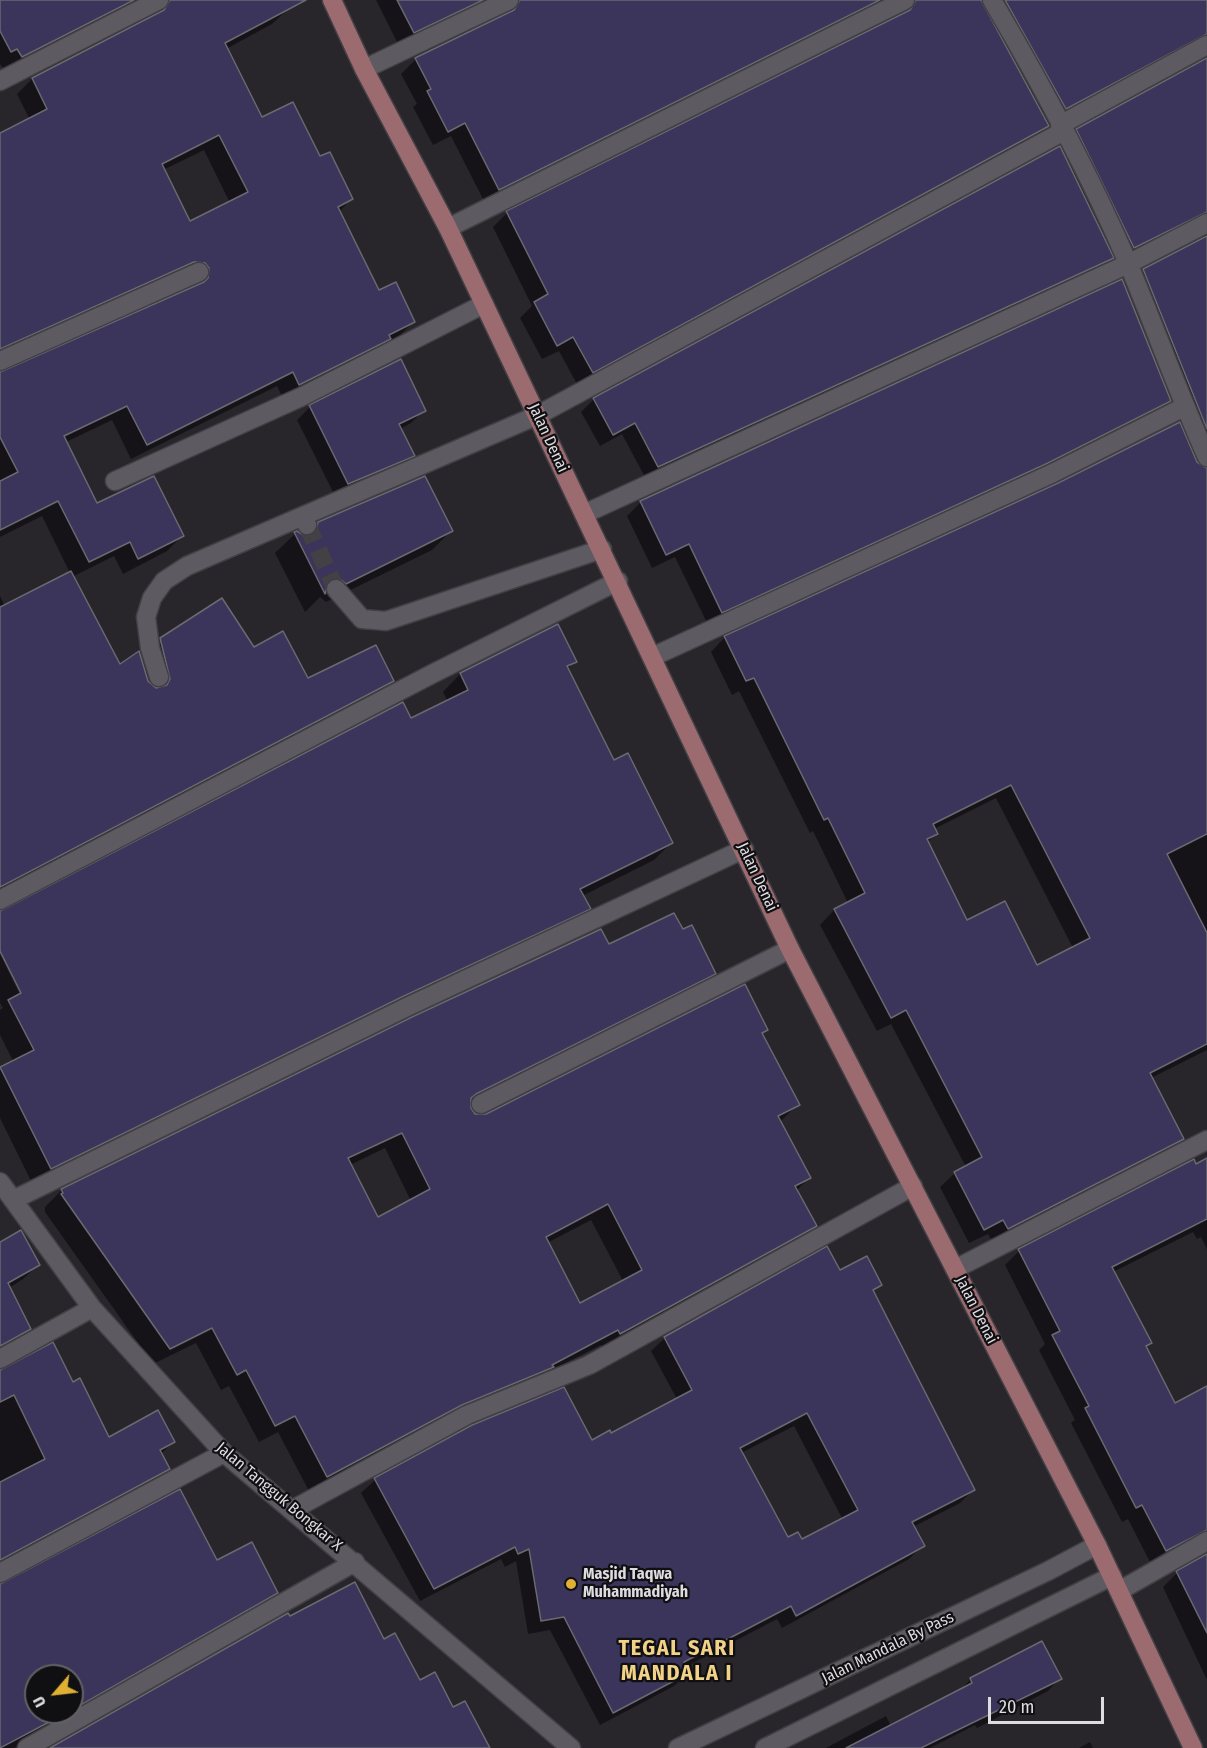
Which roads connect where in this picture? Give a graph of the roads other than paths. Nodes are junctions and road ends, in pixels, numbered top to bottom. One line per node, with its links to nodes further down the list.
1 (159, 0): 8 (street)
2 (333, 0): 7 (main road, Jalan Denai)
3 (509, 0): 7 (street)
4 (904, 0): 11 (street)
5 (993, 0): 9 (street)
6 (1207, 45): 9 (street)
7 (364, 69): 11 (main road, Jalan Denai)
8 (0, 81)
9 (1062, 128): 12 (street); 17 (street)
10 (1207, 223): 12 (street)
11 (448, 228): 14 (main road, Jalan Denai)
12 (1128, 264): 16 (street); 20 (street)
13 (198, 272): 15 (street)
14 (484, 304): 17 (main road, Jalan Denai); 19 (street)
15 (0, 361)
16 (1184, 407): 18 (street); 24 (street)
17 (538, 415): 20 (main road, Jalan Denai); 25 (street)
18 (1207, 457)
19 (115, 481)
20 (584, 514): 21 (main road, Jalan Denai)
21 (602, 549): 22 (main road, Jalan Denai); 23 (street)
22 (618, 581): 24 (main road, Jalan Denai); 27 (street)
23 (336, 589)
24 (652, 657): 26 (main road, Jalan Denai)
25 (159, 677)
26 (744, 849): 28 (main road, Jalan Denai); 33 (street)
27 (0, 900)
28 (790, 949): 29 (street); 32 (main road, Jalan Denai)
29 (481, 1104)
30 (1207, 1140): 34 (street)
31 (0, 1182): 33 (street, Jalan Tangguk Bongkar X)
32 (913, 1186): 34 (main road, Jalan Denai); 38 (street)
33 (13, 1200): 35 (street, Jalan Tangguk Bongkar X)
34 (955, 1269): 40 (main road, Jalan Denai)
35 (92, 1308): 36 (street); 37 (street, Jalan Tangguk Bongkar X)
36 (0, 1359)
37 (224, 1453): 38 (street, Jalan Tangguk Bongkar X); 42 (street)
38 (292, 1510): 41 (street, Jalan Tangguk Bongkar X)
39 (1207, 1541): 43 (street, Jalan Mandala By Pass)
40 (1097, 1545): 43 (main road, Jalan Denai); 46 (street, Jalan Mandala By Pass)
41 (355, 1562): 44 (street); 45 (street, Jalan Tangguk Bongkar X)
42 (0, 1573)
43 (1115, 1583): 47 (street, Jalan Mandala By Pass); 48 (main road, Jalan Denai)
44 (27, 1748)
45 (571, 1748)
46 (678, 1748)
47 (765, 1748)
48 (1193, 1748)

